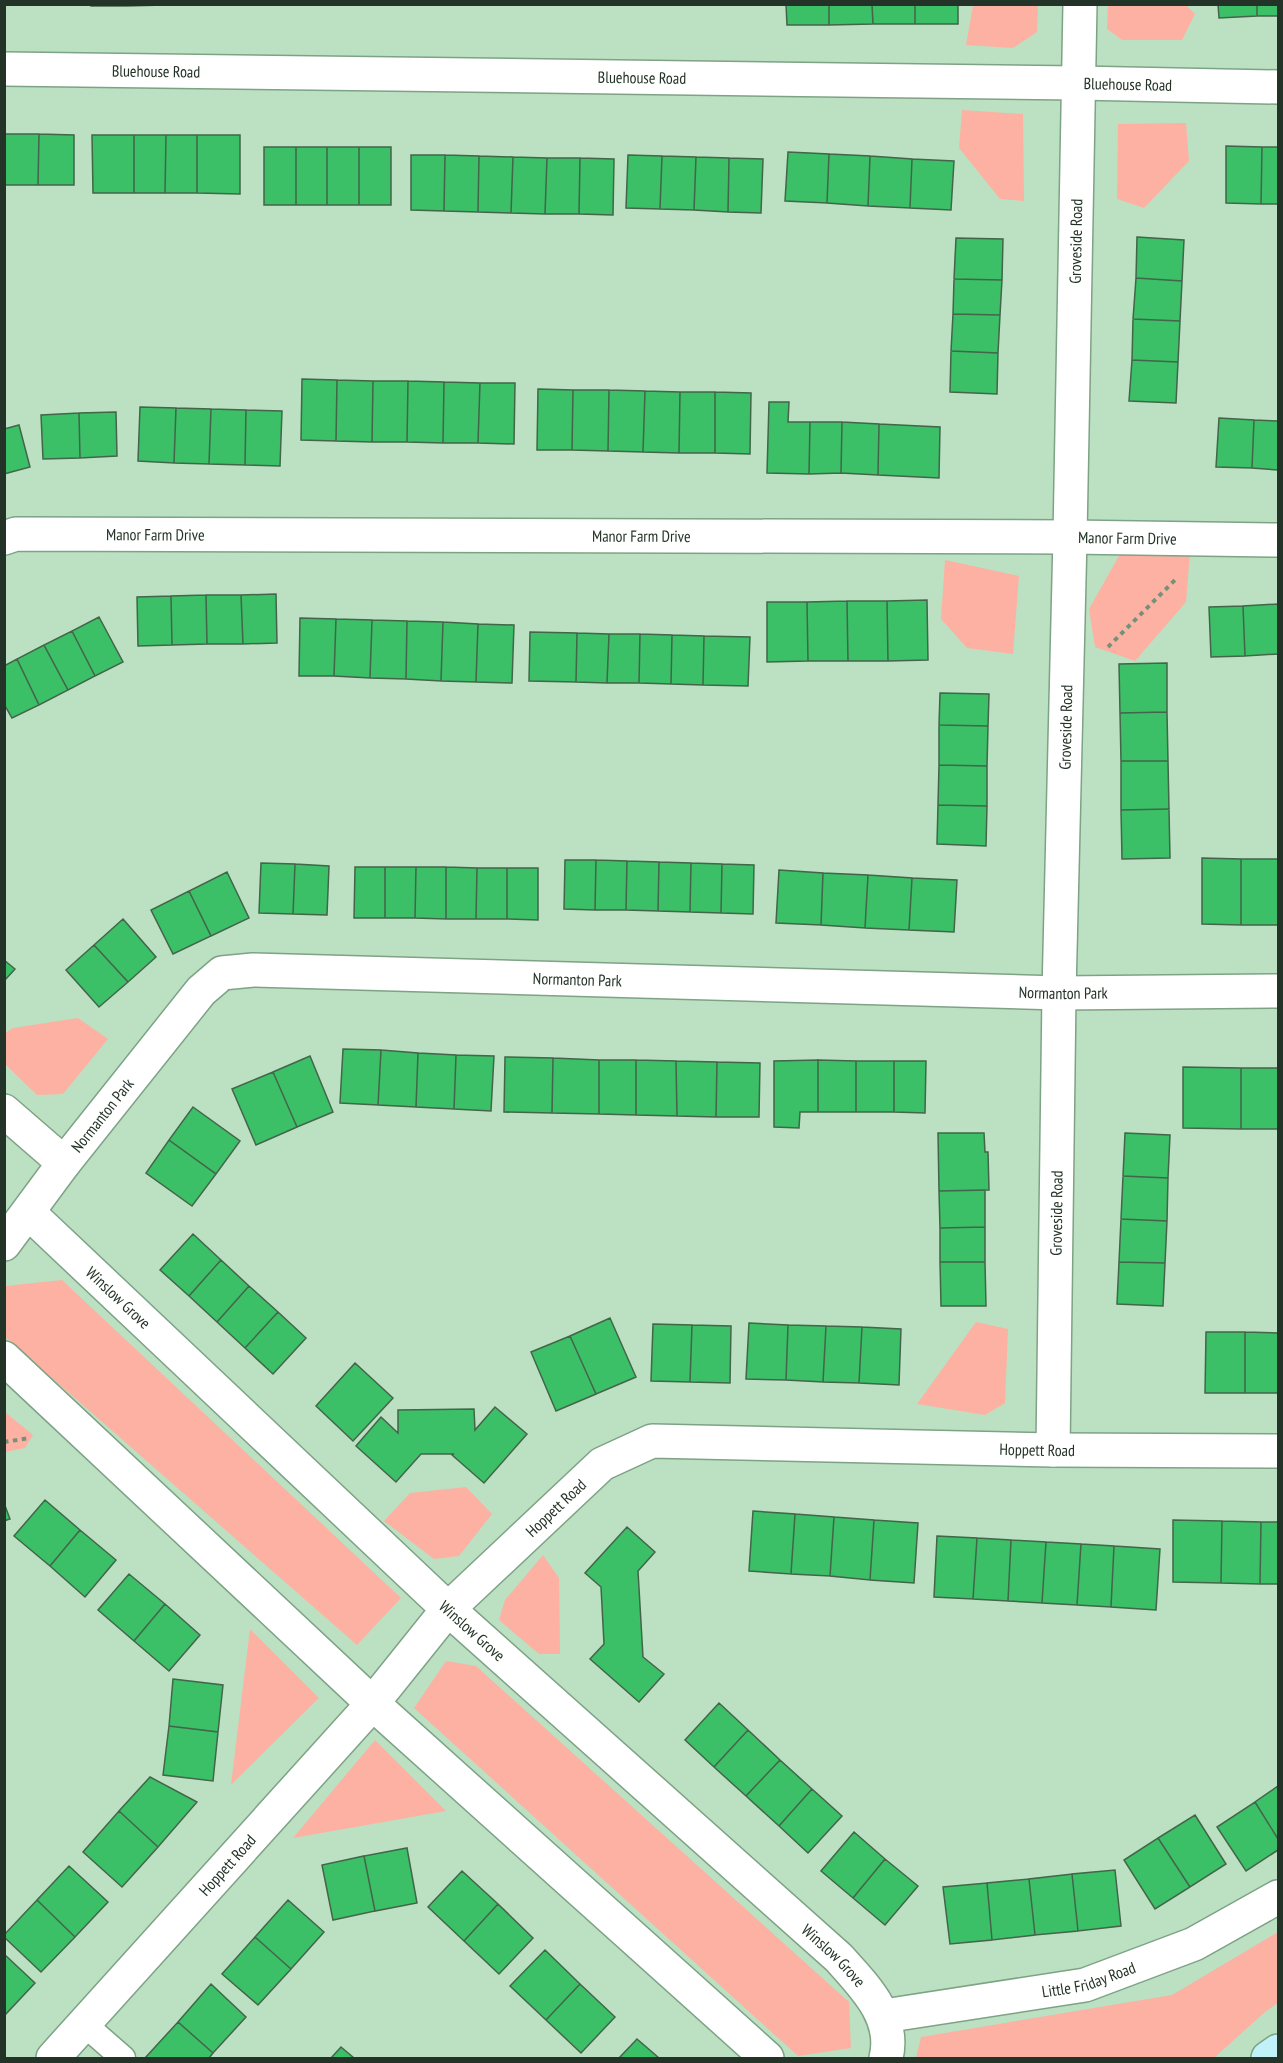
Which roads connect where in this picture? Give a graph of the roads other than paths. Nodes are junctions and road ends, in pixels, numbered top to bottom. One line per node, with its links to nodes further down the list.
1 (1080, 4): 3 (street, Groveside Road)
2 (4, 69): 3 (street, Bluehouse Road)
3 (1078, 82): 4 (street, Bluehouse Road); 5 (street, Groveside Road)
4 (1278, 87)
5 (1070, 537): 6 (street, Manor Farm Drive); 7 (street, Manor Farm Drive); 9 (street, Groveside Road)
6 (4, 538)
7 (1278, 540)
8 (1278, 992): 9 (street, Normanton Park)
9 (1059, 993): 11 (street, Normanton Park); 15 (street, Groveside Road)
10 (4, 1111): 11 (street)
11 (64, 1163): 12 (street, Normanton Park)
12 (29, 1213): 13 (street, Normanton Park); 17 (street, Winslow Grove)
13 (4, 1244)
14 (4, 1358): 18 (street)
15 (1053, 1450): 16 (street, Hoppett Road); 17 (street, Hoppett Road)
16 (1278, 1451)
17 (448, 1609): 18 (street, Hoppett Road); 20 (street, Winslow Grove)
18 (372, 1703): 21 (street, Hoppett Road); 25 (street)
19 (1278, 1897): 20 (street, Little Friday Road)
20 (884, 2016): 26 (street, Winslow Grove)
21 (84, 2024): 23 (street, Hoppett Road); 24 (lane)
22 (1278, 2051): 27 (main road)
23 (53, 2058)
24 (123, 2058)
25 (767, 2058)
26 (886, 2058)
27 (1269, 2058)

